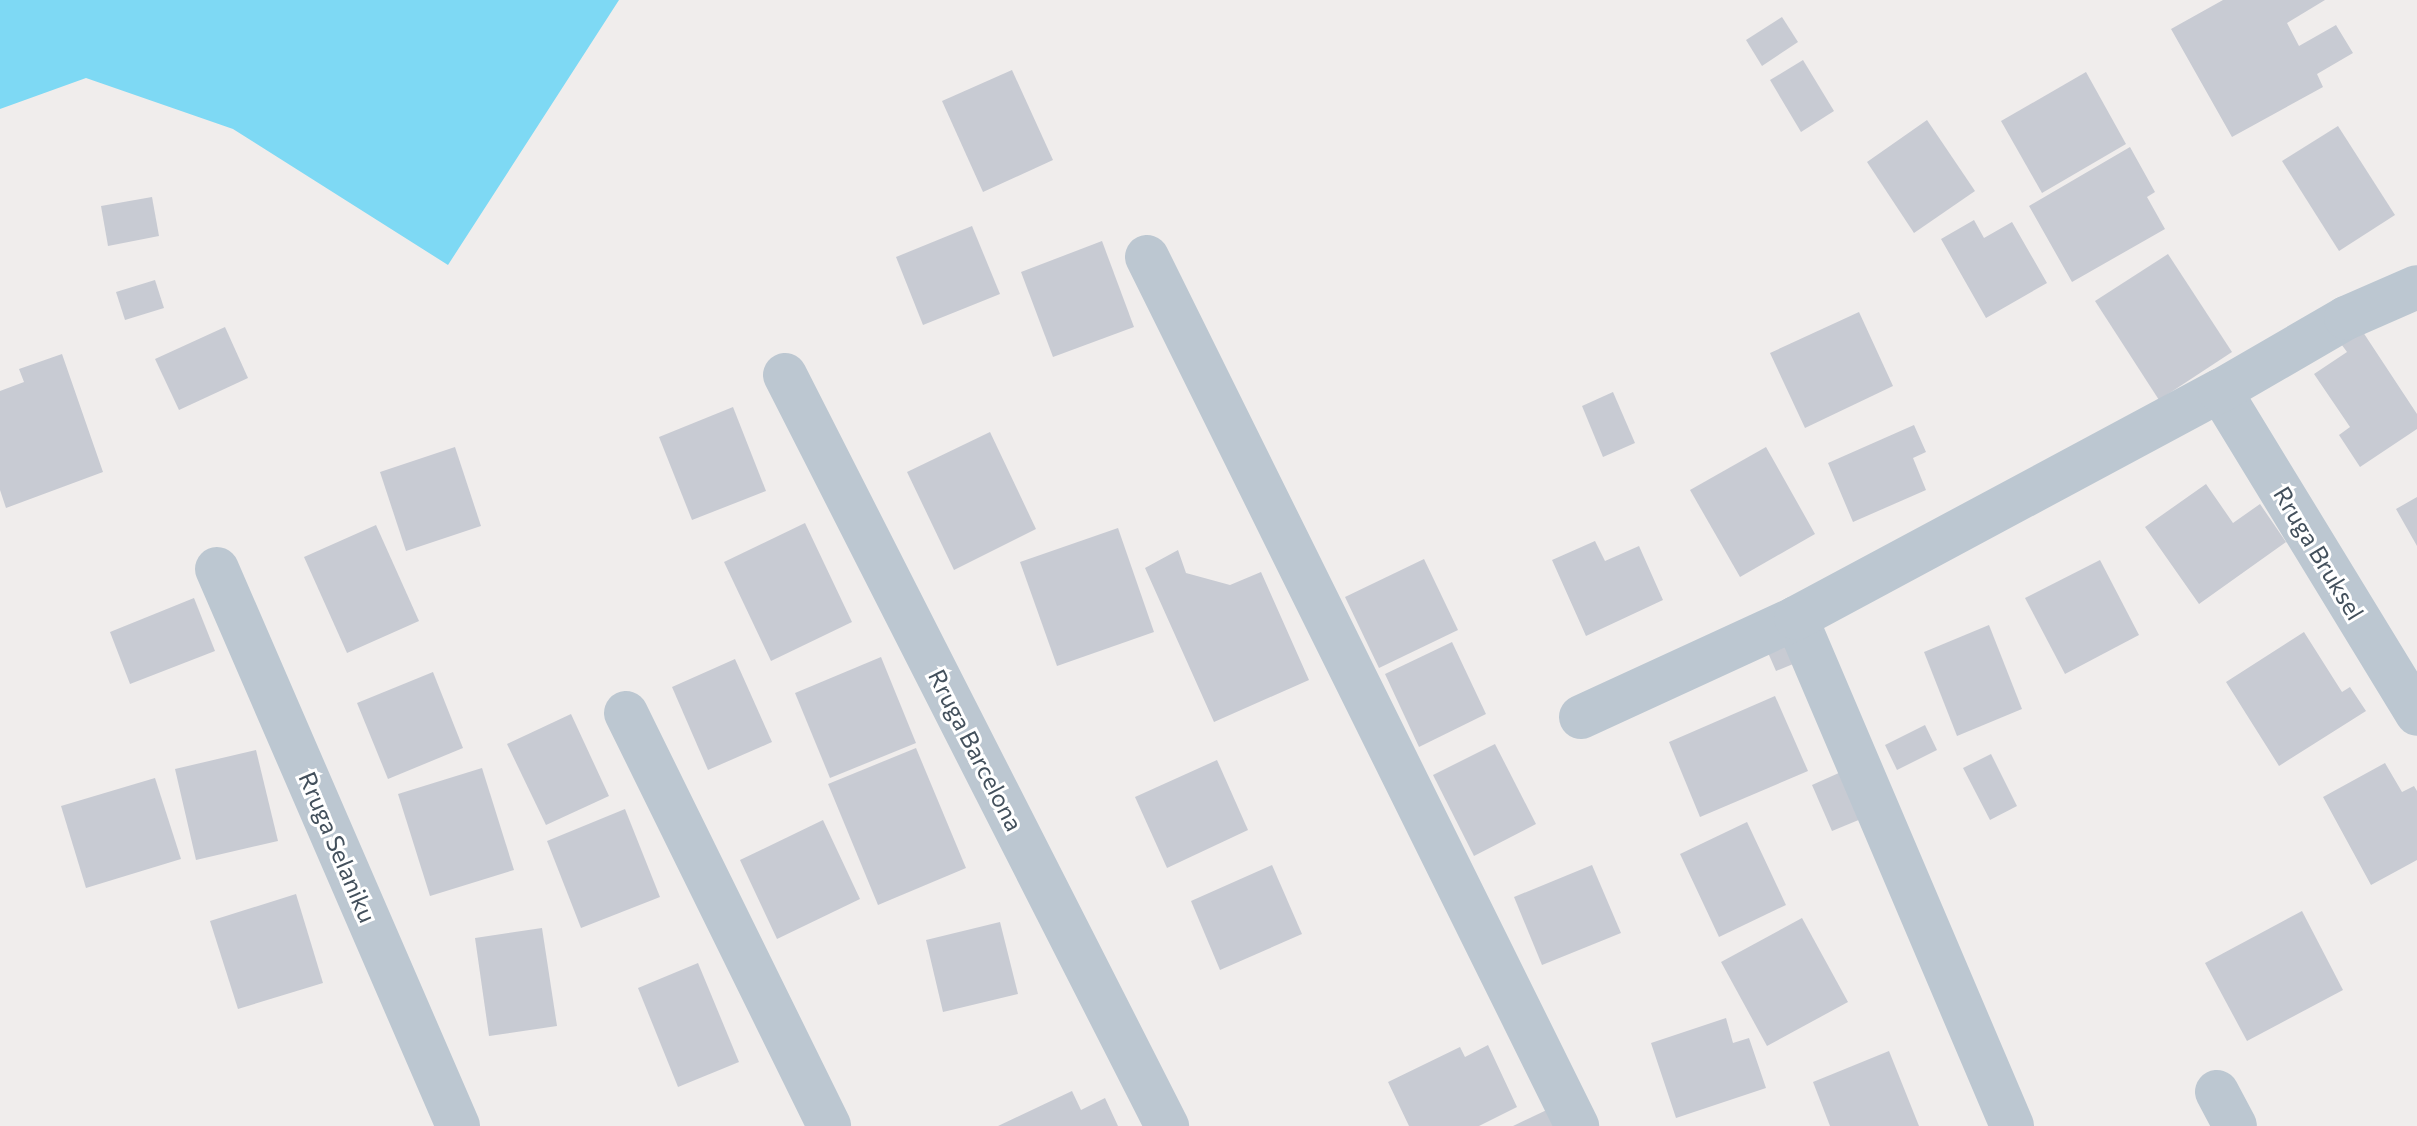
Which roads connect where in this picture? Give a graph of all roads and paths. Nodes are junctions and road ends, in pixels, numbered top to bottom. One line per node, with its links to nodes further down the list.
1 (1147, 257): 13 (street)
2 (2417, 287): 4 (street)
3 (785, 375): 12 (street, Rruga Barcelona)
4 (2220, 391): 6 (street); 8 (street, Rruga Bruksel)
5 (217, 569): 10 (street, Rruga Selaniku)
6 (1796, 618): 9 (street); 14 (street)
7 (626, 713): 11 (street)
8 (2417, 714)
9 (1581, 717)
10 (458, 1126)
11 (829, 1126)
12 (1167, 1126)
13 (1577, 1126)
14 (2012, 1126)

